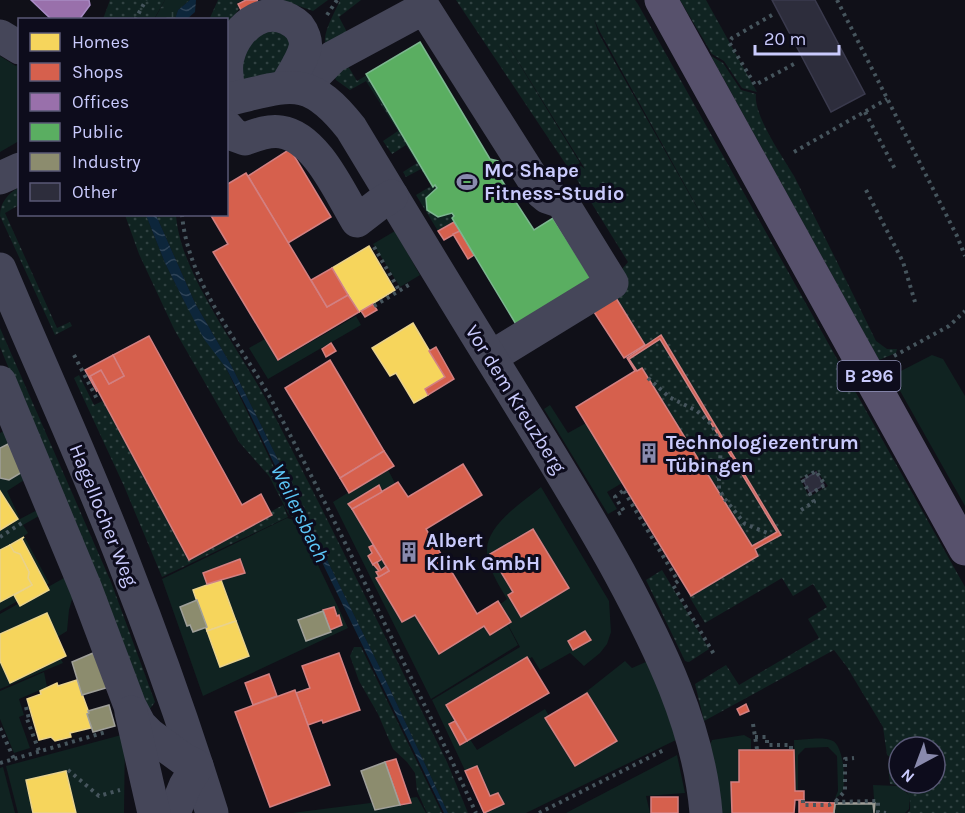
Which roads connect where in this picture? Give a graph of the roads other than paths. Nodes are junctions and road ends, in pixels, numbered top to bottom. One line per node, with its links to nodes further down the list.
1 (661, 0): 13 (main road, B 296)
2 (0, 36): 3 (street)
3 (18, 47)
4 (228, 57): 5 (street)
5 (295, 87): 6 (street); 9 (street, Vor dem Kreuzberg); 11 (street)
6 (228, 108): 9 (street)
7 (18, 170): 8 (street)
8 (0, 178)
9 (392, 196): 11 (street, Vor dem Kreuzberg)
10 (0, 269): 15 (street, Hagellocher Weg)
11 (490, 357): 19 (street, Vor dem Kreuzberg)
12 (0, 382): 14 (street)
13 (965, 549)
14 (130, 706): 15 (street); 16 (street)
15 (197, 766): 17 (street); 18 (street, Hagellocher Weg)
16 (154, 813)
17 (174, 813)
18 (212, 813)
19 (706, 813)

